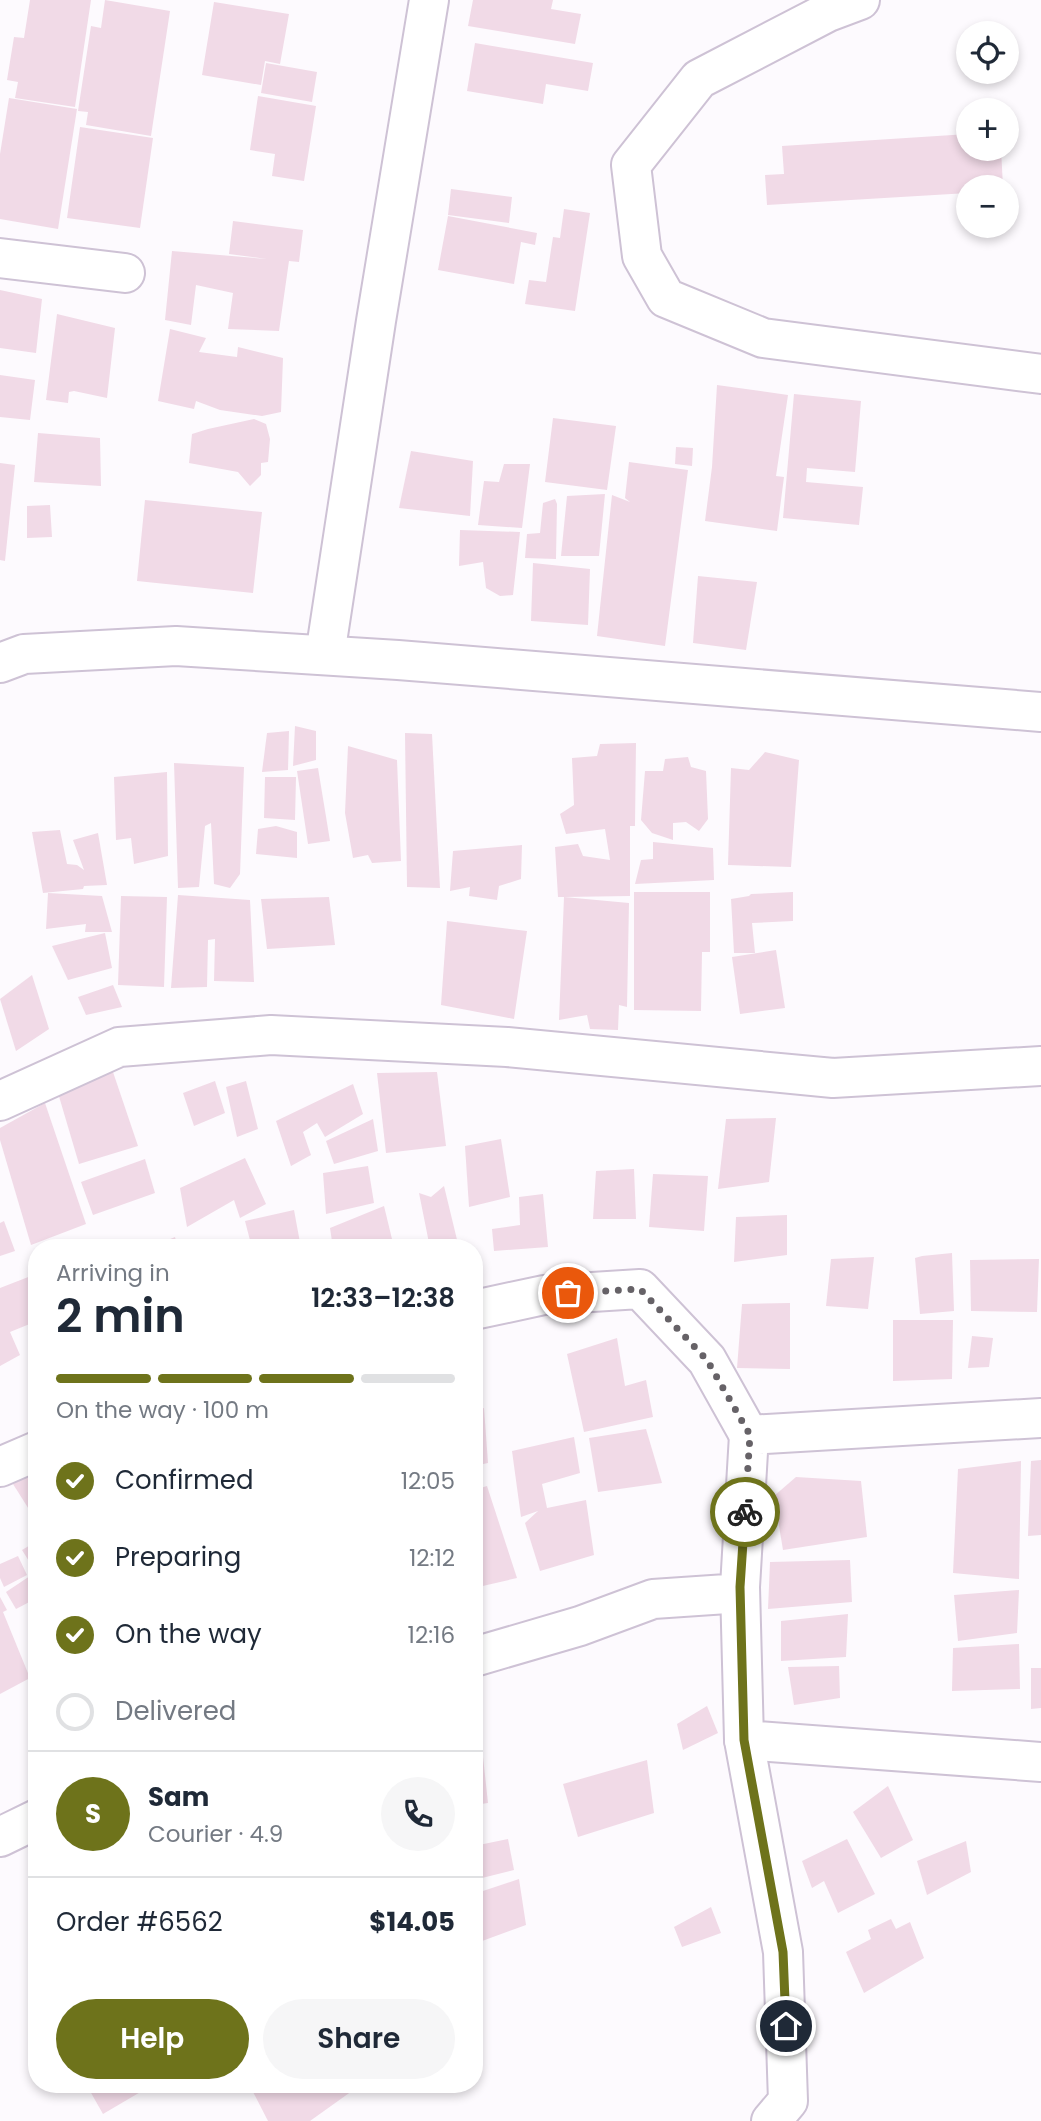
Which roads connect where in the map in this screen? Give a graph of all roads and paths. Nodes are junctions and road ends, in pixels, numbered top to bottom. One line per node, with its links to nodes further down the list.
1 (429, 0): 6 (street)
2 (860, 0): 5 (street)
3 (0, 258): 4 (street)
4 (125, 273)
5 (1041, 373)
6 (325, 655): 7 (street); 8 (street)
7 (0, 663)
8 (1041, 712)
9 (1041, 1066): 10 (street)
10 (0, 1101)
11 (483, 1308): 13 (street)
12 (1041, 1418): 13 (street)
13 (750, 1435): 16 (street)
14 (28, 1455): 15 (street)
15 (0, 1467)
16 (740, 1587): 17 (street); 18 (street)
17 (483, 1654)
18 (744, 1740): 19 (street); 22 (street)
19 (1041, 1762)
20 (28, 1823): 21 (street)
21 (0, 1836)
22 (771, 2121)

